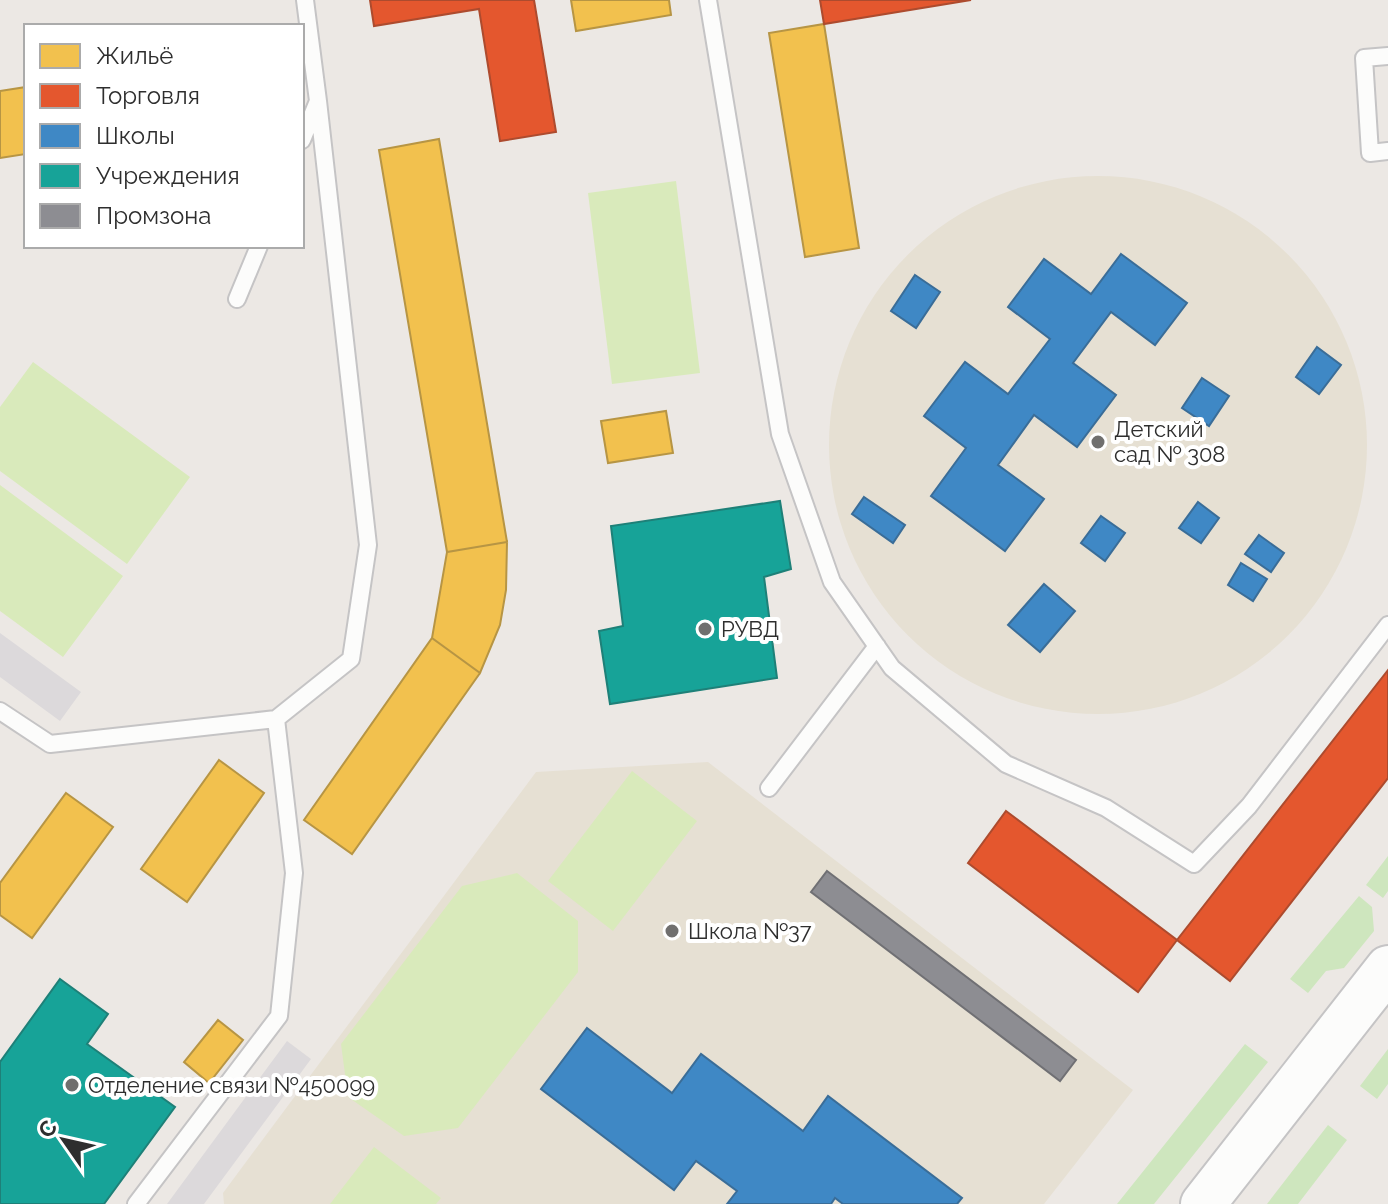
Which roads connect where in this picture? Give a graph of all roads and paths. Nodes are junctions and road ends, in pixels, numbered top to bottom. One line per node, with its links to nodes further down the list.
1 (305, 0): 4 (lane)
2 (708, 0): 10 (lane)
3 (1388, 56): 6 (lane)
4 (318, 101): 5 (lane); 12 (lane)
5 (304, 135)
6 (1388, 151)
7 (258, 248): 8 (lane)
8 (237, 299)
9 (1388, 625): 10 (lane)
10 (877, 646): 13 (lane)
11 (0, 711): 12 (lane)
12 (276, 719): 15 (lane)
13 (769, 788)
14 (1388, 968): 16 (main road)
15 (136, 1204)
16 (1203, 1204)

